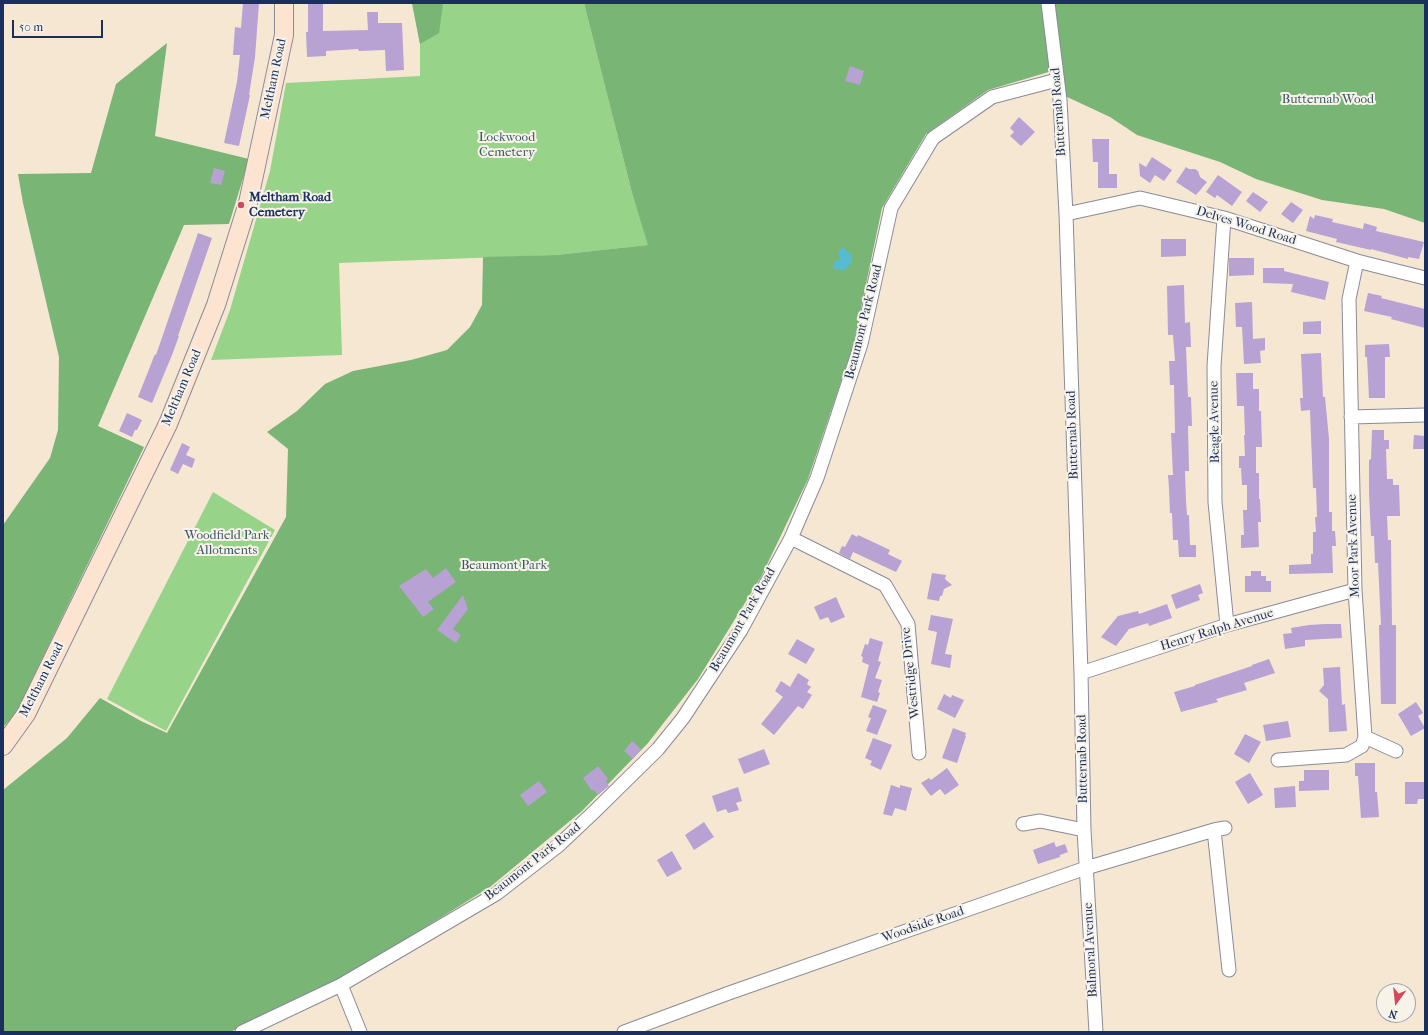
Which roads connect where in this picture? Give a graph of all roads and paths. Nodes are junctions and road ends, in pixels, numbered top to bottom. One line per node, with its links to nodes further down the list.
1 (284, 3): 15 (main road, Meltham Road)
2 (1048, 3): 3 (street, Butternab Road)
3 (1057, 80): 4 (street, Butternab Road); 10 (street, Beaumont Park Road)
4 (1066, 214): 5 (street, Delves Wood Road); 13 (street, Butternab Road)
5 (1224, 218): 6 (street, Delves Wood Road); 12 (street, Beagle Avenue)
6 (1357, 261): 7 (street, Delves Wood Road); 9 (street, Moor Park Avenue)
7 (1425, 278)
8 (1425, 415): 9 (street)
9 (1351, 417): 11 (street, Moor Park Avenue)
10 (790, 538): 17 (street, Westridge Drive); 23 (street, Beaumont Park Road)
11 (1355, 590): 12 (street, Henry Ralph Avenue); 14 (street, Moor Park Avenue)
12 (1227, 625): 13 (street, Henry Ralph Avenue)
13 (1081, 674): 20 (street, Butternab Road)
14 (1364, 737): 16 (street); 18 (street)
15 (3, 746)
16 (1396, 751)
17 (919, 753)
18 (1278, 760)
19 (1023, 824): 20 (street)
20 (1084, 830): 21 (street, Butternab Road)
21 (1086, 868): 22 (street, Woodside Road); 26 (street, Woodside Road); 27 (street, Balmoral Avenue)
22 (1229, 970)
23 (341, 985): 24 (street, Beaumont Park Road); 25 (street)
24 (242, 1032)
25 (360, 1032)
26 (624, 1032)
27 (1096, 1032)

